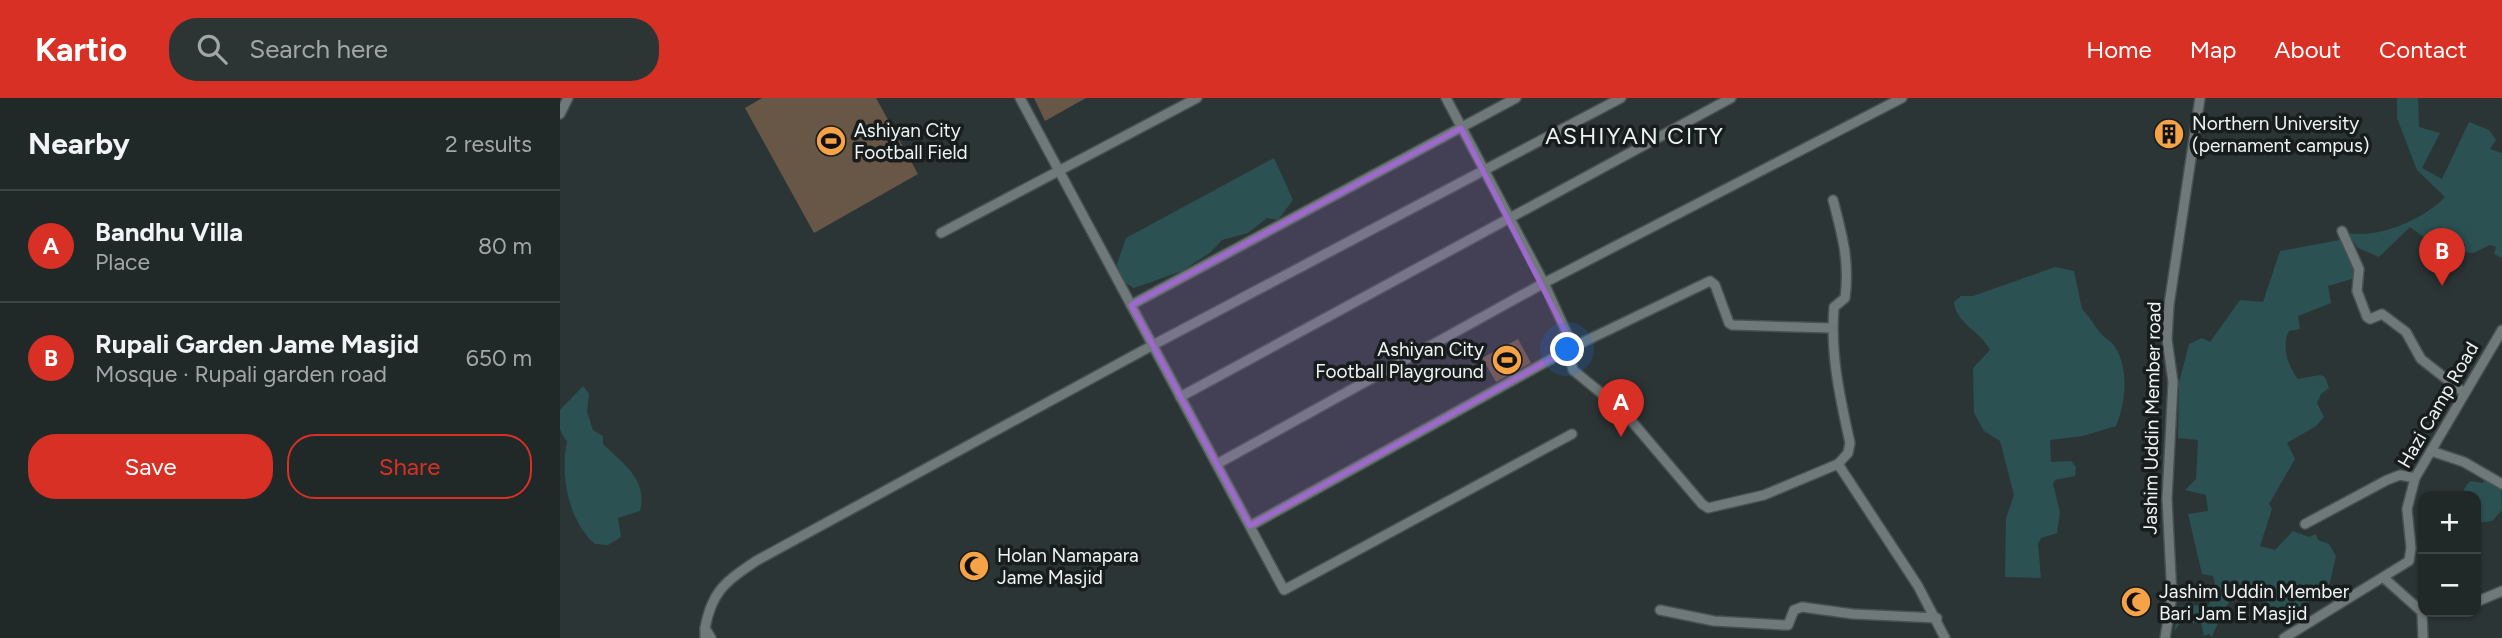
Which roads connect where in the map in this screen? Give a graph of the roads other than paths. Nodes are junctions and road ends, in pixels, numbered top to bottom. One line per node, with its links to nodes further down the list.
1 (568, 98): 10 (street)
2 (1020, 98): 13 (street)
3 (1197, 98): 13 (street)
4 (1446, 98): 11 (street)
5 (1516, 98): 11 (street)
6 (1620, 98): 12 (street)
7 (1731, 98): 15 (street)
8 (1902, 98): 18 (street)
9 (2200, 98): 44 (street, Jashim Uddin Member road)
10 (560, 114)
11 (1461, 128): 12 (street); 19 (street)
12 (1484, 170): 15 (street); 22 (street)
13 (1060, 172): 17 (street); 19 (street)
14 (1833, 200): 20 (street)
15 (1508, 217): 18 (street); 25 (street)
16 (2342, 231): 24 (street)
17 (941, 233)
18 (1544, 283): 23 (street); 28 (street)
19 (1131, 305): 22 (street)
20 (1832, 328): 23 (street); 29 (street)
21 (2502, 330): 24 (street, Hazi Camp Road)
22 (1153, 345): 25 (street); 41 (street)
23 (1573, 347): 29 (street); 33 (street)
24 (2463, 392): 27 (street, Hazi Camp Road)
25 (1180, 397): 28 (street)
26 (1572, 434): 33 (street)
27 (2431, 451): 30 (street, Hazi Camp Road); 31 (street)
28 (1217, 464): 33 (street)
29 (1838, 464): 40 (street)
30 (2415, 478): 32 (street); 34 (street, Hazi Camp Road)
31 (2500, 479)
32 (2305, 524)
33 (1250, 526)
34 (2384, 578): 37 (street); 45 (street, Hazi Camp Road)
35 (2502, 591): 36 (street)
36 (2481, 600)
37 (2418, 608)
38 (1660, 610): 40 (street)
39 (2422, 617): 46 (street)
40 (1937, 618): 43 (street)
41 (705, 633): 42 (street)
42 (711, 638)
43 (1945, 638)
44 (2165, 638)
45 (2284, 638)
46 (2423, 638)

